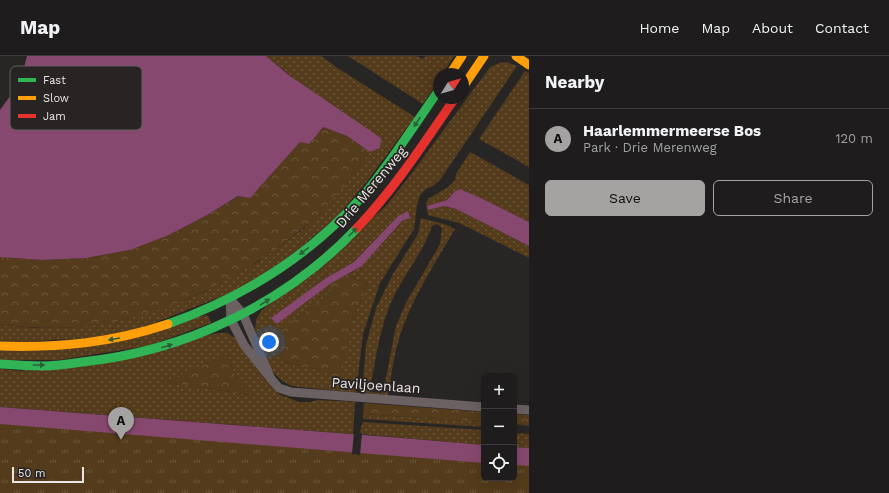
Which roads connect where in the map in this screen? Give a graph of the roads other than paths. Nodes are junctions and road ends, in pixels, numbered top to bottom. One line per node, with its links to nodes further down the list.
1 (462, 56): 5 (main road)
2 (484, 56): 6 (main road)
3 (516, 56): 4 (main road)
4 (529, 65)
5 (454, 68)
6 (469, 78)
7 (433, 98): 9 (main road, Drie Merenweg, one-way to 9)
8 (451, 104): 10 (main road, Drie Merenweg, one-way to 8)
9 (230, 299): 10 (street); 11 (street, Paviljoenlaan); 12 (main road, Drie Merenweg, one-way to 12)
10 (243, 314): 11 (main road, Drie Merenweg); 14 (street)
11 (231, 320): 13 (main road, Drie Merenweg, one-way to 11); 14 (street, Paviljoenlaan)
12 (0, 346)
13 (0, 364)
14 (271, 379): 15 (street, Paviljoenlaan)
15 (481, 407)
16 (517, 409): 17 (street)
17 (529, 410)

